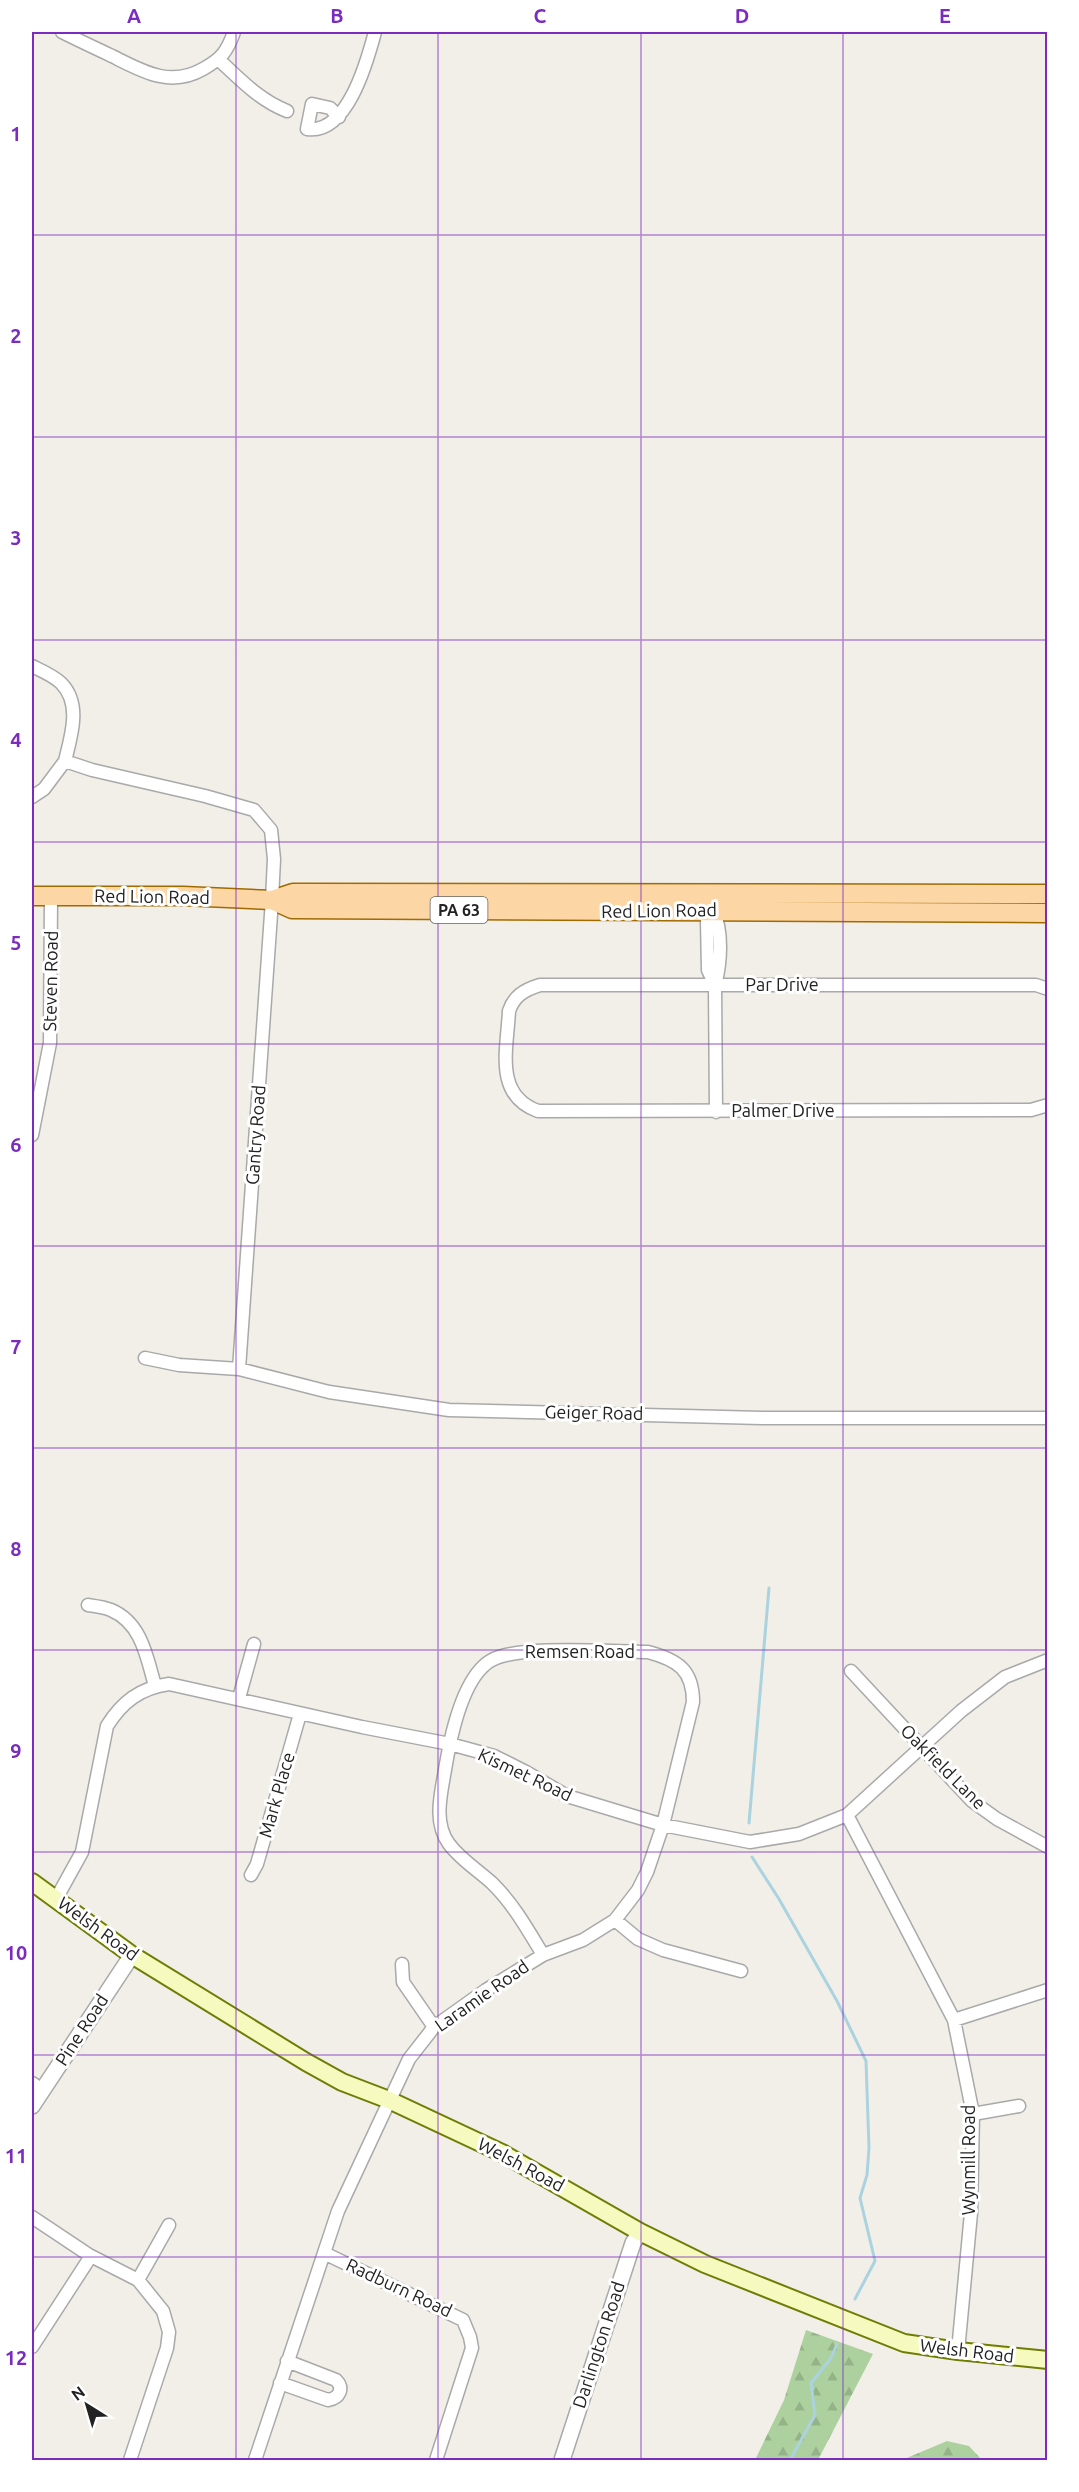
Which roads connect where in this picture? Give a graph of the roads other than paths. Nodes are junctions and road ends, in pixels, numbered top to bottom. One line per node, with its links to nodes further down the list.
1 (62, 32): 4 (street)
2 (234, 32): 4 (street)
3 (375, 32): 6 (street)
4 (219, 60): 5 (street)
5 (287, 111)
6 (339, 117)
7 (32, 666): 8 (street)
8 (65, 761): 9 (street); 13 (street, Gantry Road)
9 (32, 797)
10 (1047, 894): 14 (main road, Red Lion Road / PA 63)
11 (32, 896): 12 (main road, Red Lion Road / PA 63)
12 (51, 896): 13 (main road, Red Lion Road / PA 63); 18 (street, Steven Road)
13 (272, 900): 14 (main road, Red Lion Road / PA 63); 24 (street, Gantry Road)
14 (713, 901): 15 (main road, Red Lion Road / PA 63); 16 (street)
15 (1047, 913)
16 (715, 985): 17 (street, Par Drive); 19 (street, Par Drive); 21 (street)
17 (1047, 989)
18 (36, 1092): 22 (street, Steven Road)
19 (520, 1102): 21 (street, Palmer Drive)
20 (1047, 1105): 21 (street, Palmer Drive)
21 (716, 1112)
22 (32, 1135)
23 (145, 1358): 24 (street, Geiger Road)
24 (239, 1370): 25 (street, Geiger Road)
25 (1047, 1418)
26 (88, 1605): 31 (street)
27 (254, 1644): 32 (street)
28 (1047, 1660): 35 (street, Kismet Road)
29 (851, 1671): 35 (street, Oakfield Lane)
30 (686, 1672): 34 (street, Remsen Road); 37 (street, Laramie Road)
31 (154, 1686): 32 (street, Kismet Road); 41 (street)
32 (239, 1698): 33 (street, Kismet Road)
33 (300, 1714): 34 (street, Kismet Road); 39 (street, Mark Place)
34 (450, 1744): 37 (street, Kismet Road); 44 (street, Remsen Road)
35 (920, 1746): 36 (street, Kismet Road); 38 (street, Oakfield Lane)
36 (847, 1815): 37 (street, Kismet Road); 48 (street, Wynmill Road)
37 (663, 1825): 42 (street, Laramie Road)
38 (1047, 1847)
39 (251, 1875)
40 (32, 1882): 41 (main road, Welsh Road)
41 (56, 1899): 43 (main road, Welsh Road)
42 (615, 1920): 44 (street, Laramie Road); 46 (street)
43 (132, 1955): 50 (street, Pine Road); 51 (main road, Welsh Road)
44 (543, 1955): 49 (street, Laramie Road)
45 (402, 1964): 49 (street)
46 (741, 1971)
47 (1047, 1990): 48 (street)
48 (954, 2020): 54 (street, Wynmill Road)
49 (435, 2027): 51 (street, Laramie Road)
50 (37, 2086): 52 (street, Pine Road)
51 (389, 2100): 57 (main road, Welsh Road); 58 (street, Laramie Road)
52 (32, 2106)
53 (1020, 2106): 54 (street)
54 (973, 2114): 62 (street, Wynmill Road)
55 (32, 2217): 59 (street)
56 (169, 2225): 60 (street)
57 (640, 2232): 62 (main road, Welsh Road); 69 (street, Darlington Road)
58 (324, 2253): 64 (street, Laramie Road); 68 (street, Radburn Road)
59 (91, 2256): 60 (street); 61 (street)
60 (138, 2280): 66 (street)
61 (32, 2347)
62 (958, 2351): 63 (main road, Welsh Road)
63 (1047, 2360)
64 (286, 2361): 65 (street, Laramie Road); 65 (street)
65 (280, 2383): 67 (street, Laramie Road)
66 (130, 2460)
67 (255, 2460)
68 (436, 2460)
69 (562, 2460)

